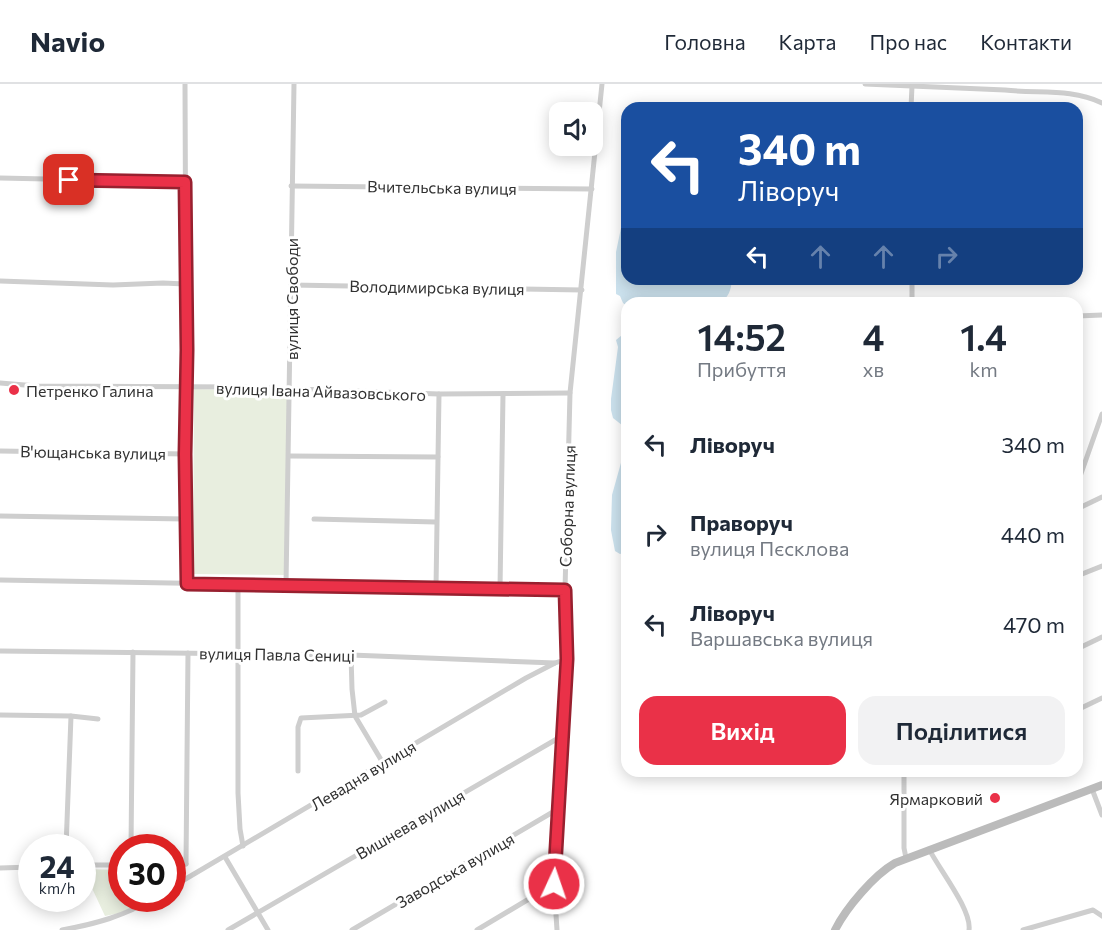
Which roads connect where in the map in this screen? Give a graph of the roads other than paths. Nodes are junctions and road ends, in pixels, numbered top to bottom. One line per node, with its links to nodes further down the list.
1 (185, 84): 9 (street)
2 (294, 84): 10 (street, вулиця Свободи)
3 (602, 84): 11 (street, Соборна вулиця)
4 (865, 84): 5 (street)
5 (912, 86): 6 (street); 7 (street)
6 (911, 102)
7 (1102, 103)
8 (0, 178): 9 (street)
9 (185, 182): 13 (street)
10 (291, 186): 11 (street, Вчительська вулиця); 14 (street, вулиця Свободи)
11 (592, 189): 15 (street, Соборна вулиця)
12 (0, 280): 13 (street)
13 (185, 284): 19 (street)
14 (291, 285): 15 (street, Володимирська вулиця); 20 (street, вулиця Свободи)
15 (582, 290): 21 (street, Соборна вулиця)
16 (1102, 315): 17 (street)
17 (1083, 316)
18 (0, 383): 19 (street, вулиця Івана Айвазовського)
19 (188, 388): 20 (street, вулиця Івана Айвазовського); 26 (street)
20 (290, 390): 22 (street, вулиця Івана Айвазовського); 27 (street, вулиця Свободи)
21 (570, 393): 23 (street, вулиця Івана Айвазовського); 44 (street, Соборна вулиця)
22 (439, 394): 23 (street, вулиця Івана Айвазовського); 28 (street)
23 (503, 394): 43 (street)
24 (1102, 414): 29 (street)
25 (0, 451): 26 (street, В'ющанська вулиця)
26 (185, 454): 33 (street)
27 (289, 456): 28 (street); 41 (street, вулиця Свободи)
28 (438, 457): 35 (street)
29 (1083, 460)
30 (1102, 497): 31 (street)
31 (1083, 506)
32 (0, 516): 33 (street)
33 (185, 519): 39 (street)
34 (314, 519): 35 (street)
35 (436, 522): 42 (street)
36 (1102, 566): 37 (street)
37 (1083, 574)
38 (0, 580): 39 (street)
39 (187, 584): 40 (street)
40 (238, 584): 41 (street); 50 (street)
41 (286, 585): 42 (street)
42 (436, 588): 43 (street)
43 (500, 589): 44 (street)
44 (565, 590): 52 (street, Соборна вулиця)
45 (1102, 637): 46 (street)
46 (1083, 645)
47 (0, 651): 48 (street, вулиця Павла Сениці)
48 (133, 652): 49 (street, вулиця Павла Сениці); 70 (street)
49 (188, 653): 50 (street, вулиця Павла Сениці); 75 (street)
50 (239, 653): 51 (street, вулиця Павла Сениці); 71 (street)
51 (351, 655): 53 (street, вулиця Павла Сениці); 59 (street)
52 (567, 659): 53 (street); 61 (street, Соборна вулиця)
53 (555, 663): 62 (street, Левадна вулиця)
54 (1102, 698): 56 (street)
55 (385, 702): 59 (street)
56 (1083, 707)
57 (0, 715): 58 (street)
58 (71, 716): 60 (street); 69 (street)
59 (355, 716): 62 (street); 63 (street)
60 (98, 719)
61 (562, 736): 67 (street, Соборна вулиця); 82 (street, Вишнева вулиця)
62 (383, 763): 71 (street, Левадна вулиця)
63 (298, 771)
64 (904, 777): 74 (street)
65 (1102, 785): 66 (main road)
66 (1092, 789): 68 (street); 72 (main road)
67 (558, 809): 80 (street, Соборна вулиця); 87 (street, Заводська вулиця)
68 (1102, 815)
69 (67, 834)
70 (131, 834)
71 (243, 846): 73 (street, Левадна вулиця)
72 (929, 849): 74 (main road); 91 (street)
73 (225, 857): 78 (street, Левадна вулиця); 82 (street)
74 (906, 858): 90 (main road)
75 (186, 864): 78 (street)
76 (18, 867): 77 (street)
77 (0, 868)
78 (194, 874): 79 (street, Левадна вулиця)
79 (186, 879)
80 (554, 884): 88 (street); 89 (street, Соборна вулиця)
81 (128, 912): 84 (street)
82 (258, 913): 85 (street, Вишнева вулиця); 86 (street)
83 (1102, 916): 92 (street)
84 (62, 930)
85 (228, 930)
86 (268, 930)
87 (352, 930)
88 (477, 930)
89 (557, 930)
90 (835, 930)
91 (969, 930)
92 (1023, 930)

